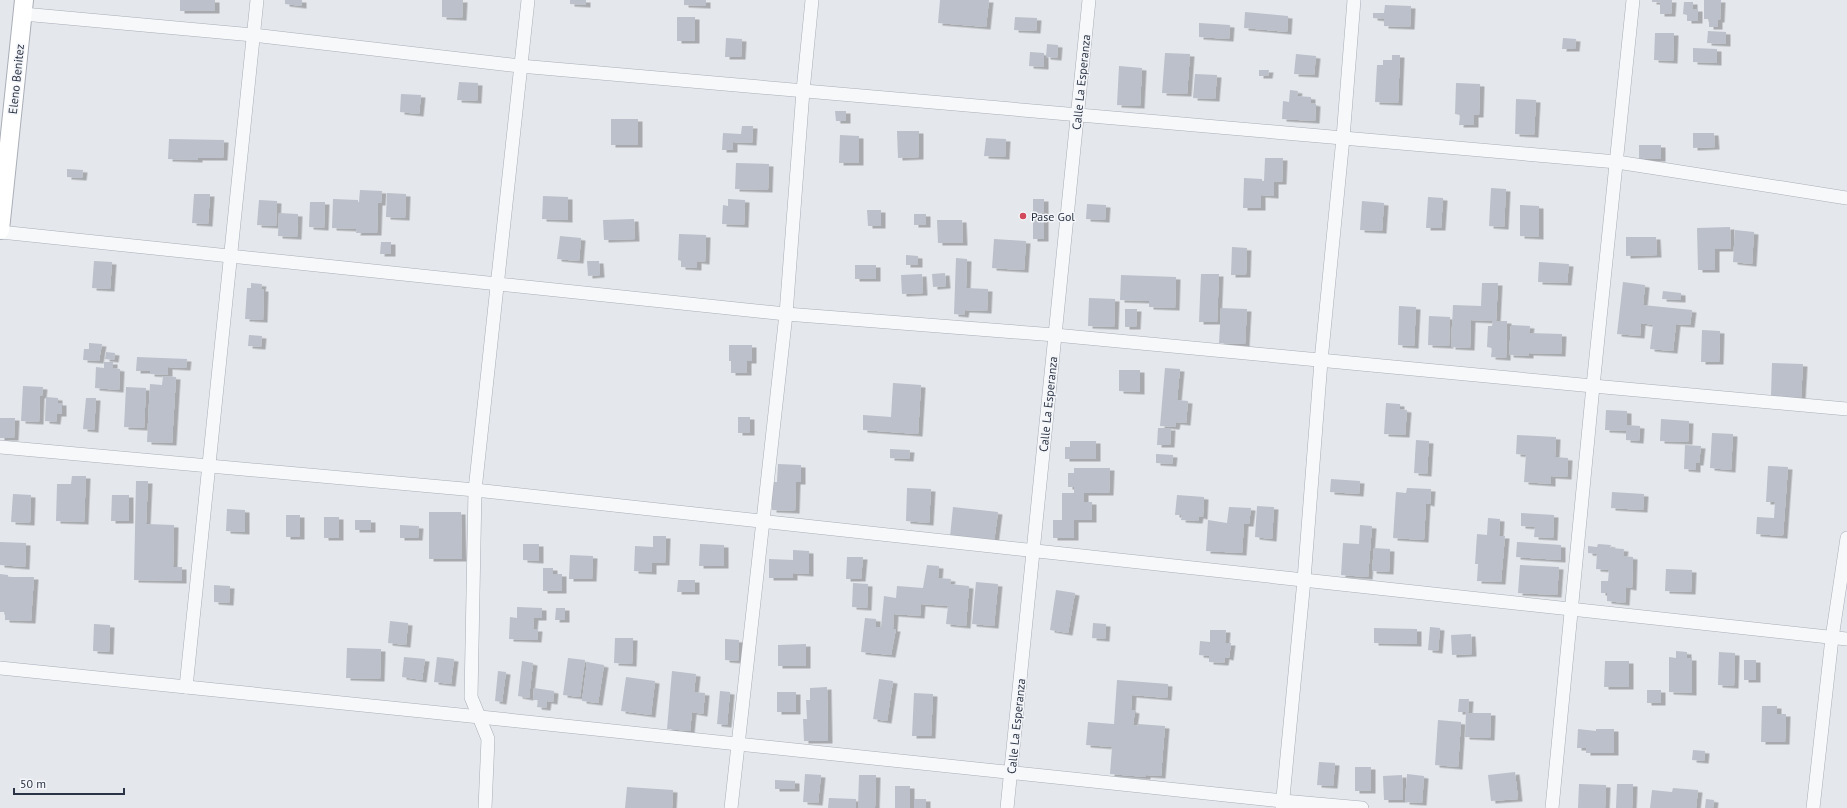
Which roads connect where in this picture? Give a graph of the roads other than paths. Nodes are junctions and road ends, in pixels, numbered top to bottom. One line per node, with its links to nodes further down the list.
1 (258, 0): 8 (street)
2 (528, 0): 9 (street)
3 (812, 0): 10 (street)
4 (1090, 0): 11 (street, Calle La Esperanza)
5 (1354, 0): 12 (street)
6 (1633, 0): 13 (street)
7 (23, 7): 8 (street); 15 (street, Eleno Benitez)
8 (254, 35): 9 (street); 16 (street)
9 (520, 66): 10 (street); 17 (street)
10 (802, 91): 11 (street); 18 (street)
11 (1078, 115): 12 (street); 19 (street, Calle La Esperanza)
12 (1343, 138): 13 (street); 20 (street)
13 (1617, 162): 14 (street); 21 (street)
14 (1847, 198)
15 (0, 231): 16 (street)
16 (231, 256): 17 (street); 24 (street)
17 (497, 284): 18 (street); 25 (street)
18 (786, 314): 19 (street); 26 (street)
19 (1055, 335): 20 (street); 28 (street, Calle La Esperanza)
20 (1321, 361): 21 (street); 29 (street)
21 (1593, 386): 22 (street); 30 (street)
22 (1847, 409)
23 (0, 447): 24 (street)
24 (209, 466): 25 (street); 34 (street)
25 (475, 490): 26 (street); 35 (street)
26 (763, 522): 28 (street); 36 (street)
27 (1847, 538): 31 (street)
28 (1033, 550): 29 (street); 37 (street, Calle La Esperanza)
29 (1304, 580): 30 (street); 38 (street)
30 (1572, 609): 31 (street); 43 (street)
31 (1832, 638): 32 (street); 44 (street)
32 (1847, 639)
33 (0, 668): 34 (street)
34 (186, 687): 35 (street)
35 (480, 717): 36 (street); 39 (street)
36 (738, 744): 37 (street); 40 (street)
37 (1011, 772): 38 (street); 41 (street, Calle La Esperanza)
38 (1283, 805): 42 (street)
39 (485, 808)
40 (730, 808)
41 (1007, 808)
42 (1362, 808)
43 (1552, 808)
44 (1813, 808)

